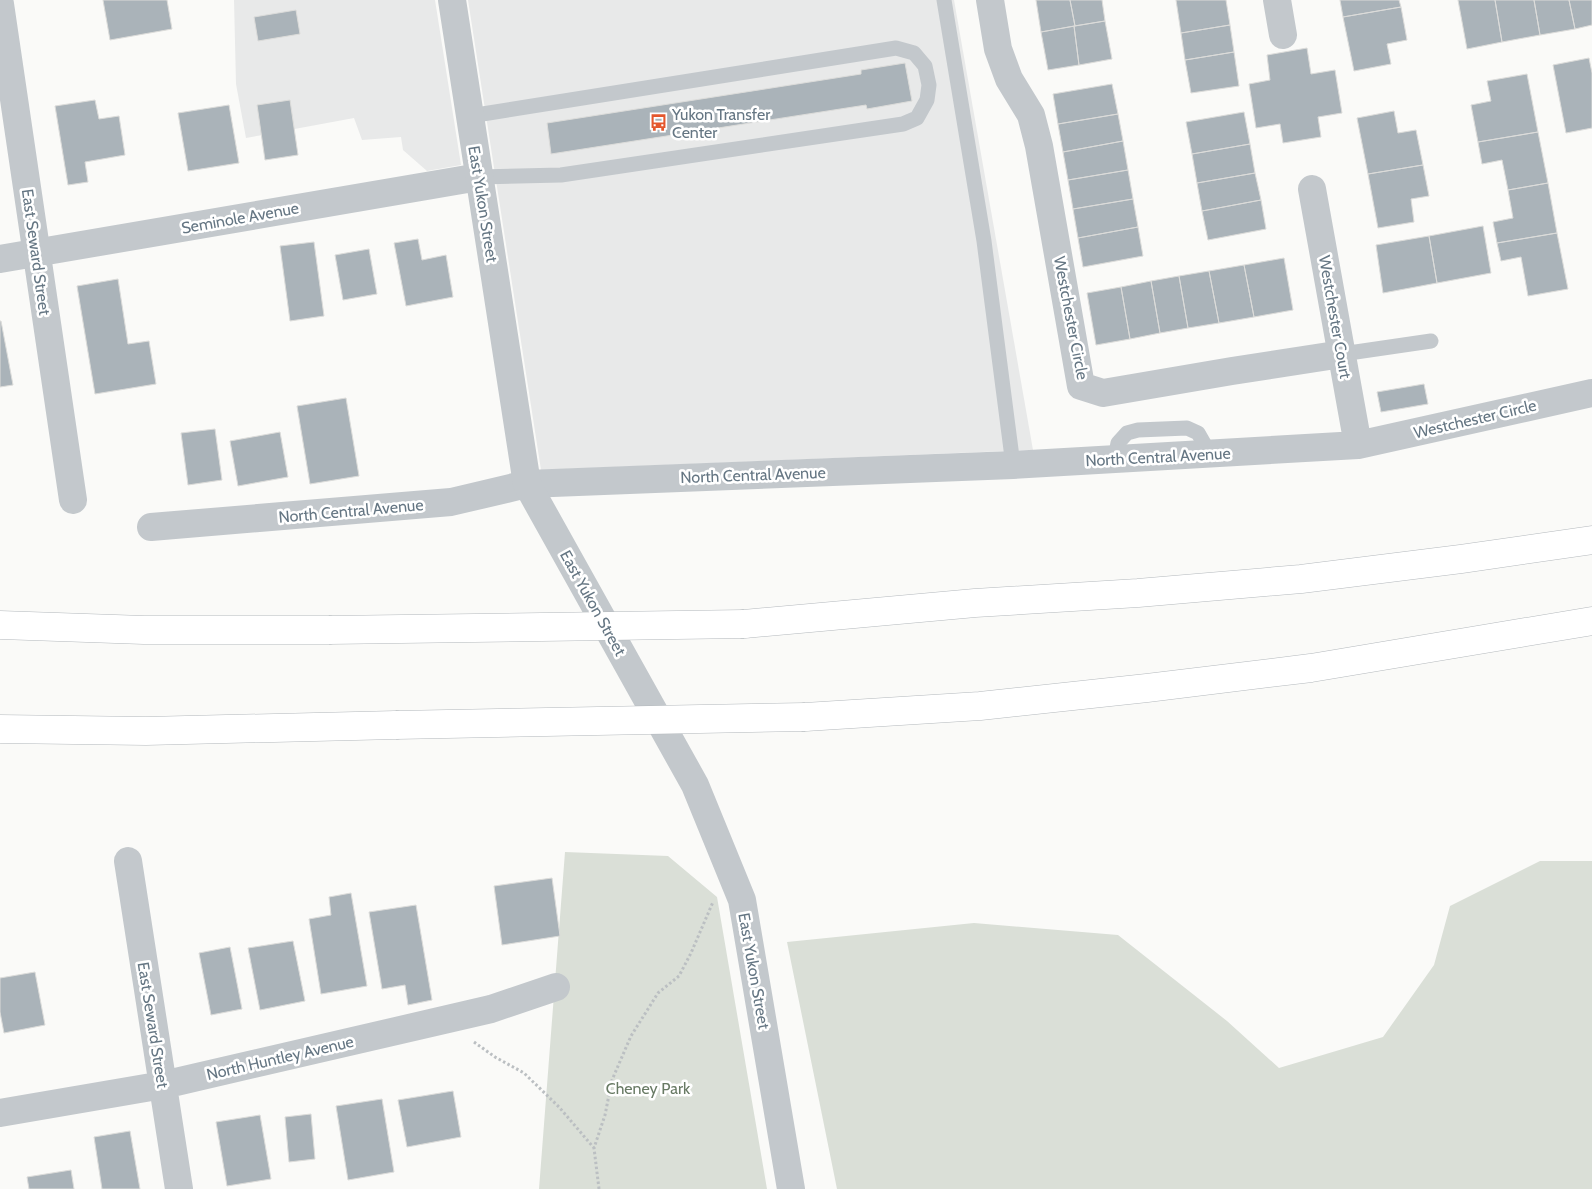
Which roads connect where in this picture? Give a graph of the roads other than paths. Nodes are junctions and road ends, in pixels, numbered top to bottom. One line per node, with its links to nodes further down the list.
1 (452, 0): 7 (street, East Yukon Street)
2 (944, 0): 16 (lane)
3 (990, 0): 13 (street, Westchester Circle)
4 (1277, 0): 6 (street)
5 (0, 4): 10 (street, East Seward Street)
6 (1283, 35)
7 (470, 116): 8 (street, East Yukon Street); 8 (lane)
8 (479, 177): 10 (street, Seminole Avenue); 17 (street, East Yukon Street)
9 (1312, 189): 13 (street, Westchester Court)
10 (36, 253): 11 (street, Seminole Avenue); 18 (street, East Seward Street)
11 (0, 259)
12 (1431, 341): 13 (lane)
13 (1342, 354): 15 (street, Westchester Court)
14 (1592, 393): 15 (street, Westchester Circle)
15 (1358, 445): 16 (street, North Central Avenue)
16 (1013, 465): 17 (street, North Central Avenue)
17 (527, 484): 19 (street, North Central Avenue); 29 (street, East Yukon Street)
18 (73, 500)
19 (151, 528)
20 (1592, 540): 22 (highway, bridge)
21 (1592, 621): 23 (highway, bridge)
22 (0, 625)
23 (0, 729)
24 (128, 861): 26 (street, East Seward Street)
25 (556, 986): 26 (street, North Huntley Avenue)
26 (163, 1084): 27 (street, North Huntley Avenue); 28 (street, East Seward Street)
27 (0, 1113)
28 (179, 1189)
29 (791, 1189)

